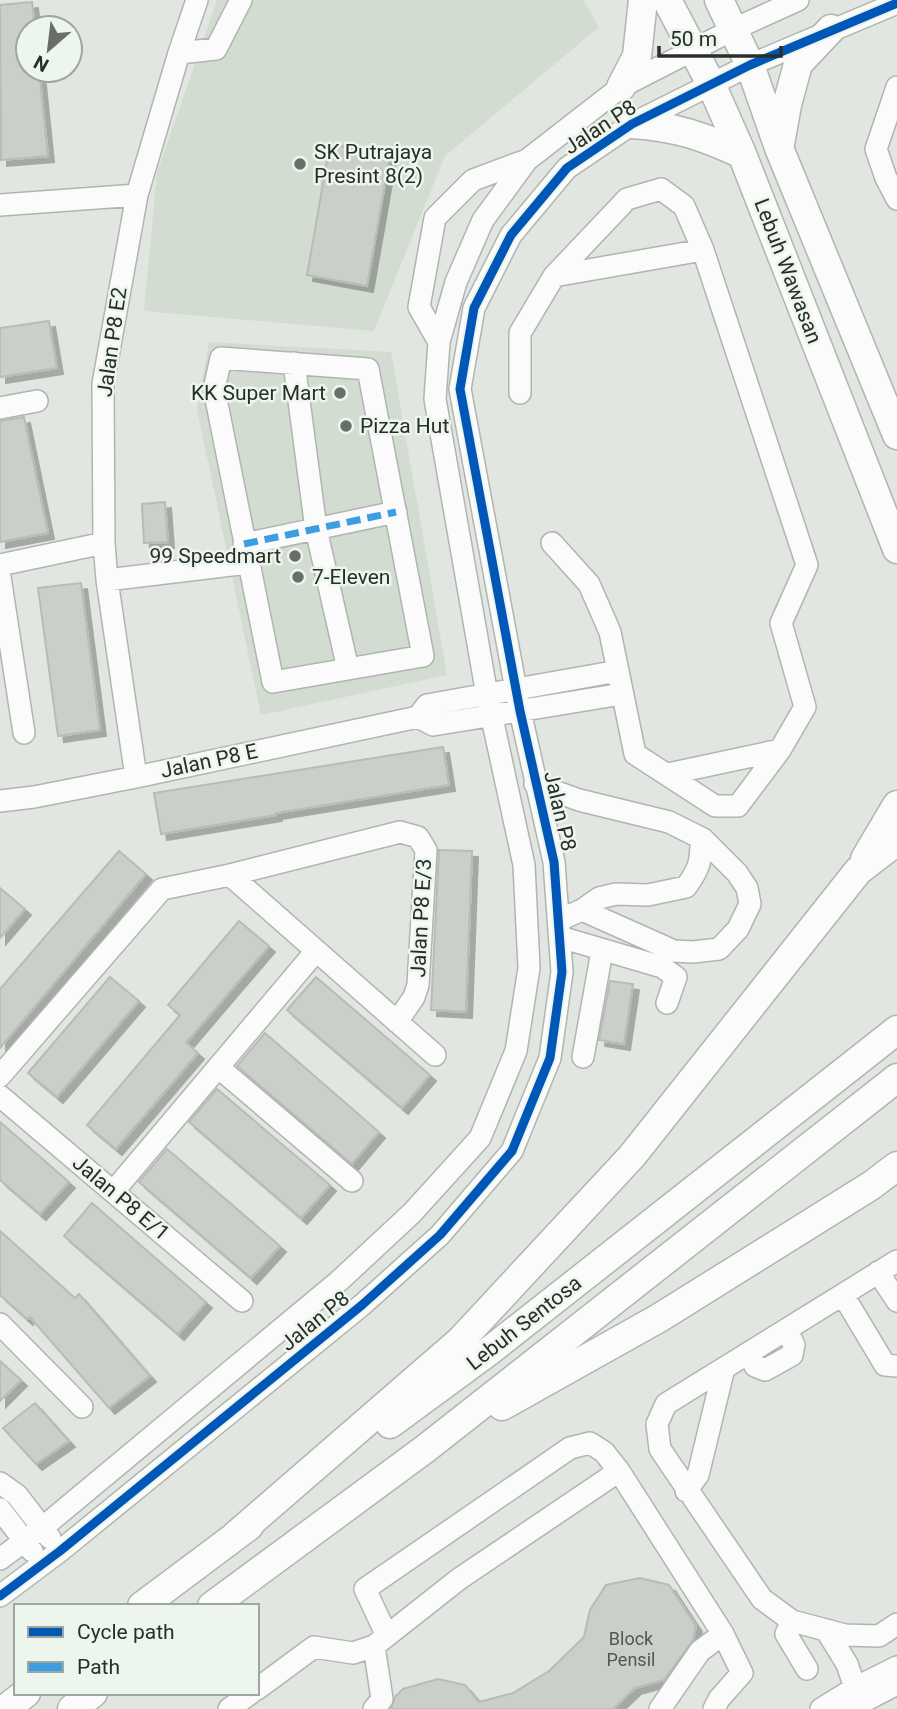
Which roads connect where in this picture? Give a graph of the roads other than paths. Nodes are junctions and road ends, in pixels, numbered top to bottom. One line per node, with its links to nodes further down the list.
1 (197, 0): 11 (street, Jalan P8 E2)
2 (241, 0): 11 (street)
3 (643, 0): 14 (main road)
4 (667, 0): 10 (main road, Lebuh Wawasan)
5 (719, 0): 8 (main road, Lebuh Wawasan)
6 (798, 0): 8 (street, Jalan P8)
7 (897, 3): 9 (street, Jalan P8)
8 (734, 29): 10 (street, Jalan P8); 12 (main road, Lebuh Wawasan)
9 (831, 29): 12 (street, Jalan P8); 17 (main road)
10 (692, 50): 13 (main road, Lebuh Wawasan); 14 (street, Jalan P8)
11 (178, 53): 20 (street, Jalan P8 E2)
12 (750, 65): 13 (street, Jalan P8); 17 (main road, Lebuh Wawasan)
13 (711, 84): 16 (street, Jalan P8); 18 (main road, Lebuh Wawasan)
14 (621, 87): 19 (street, Jalan P8)
15 (897, 87): 21 (street)
16 (632, 124): 18 (main road); 43 (street, Jalan P8)
17 (779, 148): 30 (main road, Lebuh Wawasan)
18 (743, 154): 35 (main road, Lebuh Wawasan)
19 (527, 160): 25 (street, Jalan P8); 25 (street)
20 (137, 195): 22 (street); 33 (street, Jalan P8 E2)
21 (897, 199)
22 (0, 205)
23 (703, 250): 24 (street); 24 (street); 46 (street)
24 (554, 276): 27 (street)
25 (439, 342): 44 (street, Jalan P8)
26 (294, 363): 31 (street); 32 (street); 36 (street)
27 (520, 393)
28 (37, 401): 29 (street)
29 (0, 408)
30 (897, 435)
31 (396, 512): 32 (street); 40 (street)
32 (316, 529): 36 (street); 40 (street)
33 (104, 543): 37 (street); 39 (street, Jalan P8 E2)
34 (552, 543): 41 (street)
35 (897, 549)
36 (246, 554): 39 (street); 40 (street)
37 (0, 565)
38 (0, 577): 45 (street)
39 (107, 580): 48 (street, Jalan P8 E2)
40 (348, 669)
41 (618, 671): 42 (street); 43 (street)
42 (622, 694): 43 (street); 47 (street)
43 (518, 700): 44 (street, Jalan P8 E); 49 (street, Jalan P8)
44 (489, 705): 48 (street, Jalan P8 E); 86 (street, Jalan P8)
45 (24, 733)
46 (780, 750): 47 (street); 47 (street)
47 (667, 774)
48 (136, 777): 50 (street, Jalan P8 E)
49 (535, 784): 52 (street); 57 (street, Jalan P8)
50 (0, 801)
51 (897, 805): 54 (main road)
52 (702, 839): 56 (street); 56 (street)
53 (897, 841): 54 (main road)
54 (858, 871): 87 (main road)
55 (230, 875): 58 (street); 61 (street, Jalan P8 E/3); 66 (street, Jalan P8 E/3)
56 (582, 910): 57 (street)
57 (559, 929): 59 (street); 89 (street, Jalan P8)
58 (316, 950): 61 (street); 65 (street)
59 (602, 951): 60 (street); 64 (street)
60 (667, 1003)
61 (397, 1022): 63 (street)
62 (897, 1030): 87 (main road, Lebuh Sentosa)
63 (435, 1055)
64 (583, 1058)
65 (218, 1067): 70 (street); 71 (street)
66 (0, 1076)
67 (897, 1078): 81 (main road, Lebuh Sentosa)
68 (0, 1096): 71 (street, Jalan P8 E/1)
69 (897, 1168): 81 (main road)
70 (352, 1181)
71 (113, 1192): 75 (street, Jalan P8 E/1)
72 (897, 1261): 73 (street)
73 (878, 1272): 74 (street); 76 (street)
74 (843, 1295): 78 (street); 79 (street)
75 (242, 1301)
76 (897, 1301)
77 (0, 1324): 80 (street)
78 (897, 1366)
79 (724, 1368): 84 (street); 84 (street)
80 (82, 1407)
81 (425, 1449): 94 (main road, Lebuh Sentosa)
82 (618, 1471): 98 (street); 99 (street); 99 (street)
83 (0, 1483): 86 (street)
84 (686, 1491): 95 (street)
85 (0, 1509): 88 (street)
86 (42, 1528): 88 (street, Jalan P8); 89 (street)
87 (236, 1535): 93 (main road, Lebuh Sentosa)
88 (24, 1541): 90 (street, Jalan P8); 91 (street)
89 (60, 1550): 91 (street, Jalan P8)
90 (0, 1559)
91 (42, 1564): 92 (street, Jalan P8)
92 (0, 1595)
93 (145, 1604)
94 (215, 1604)
95 (792, 1621): 97 (street); 101 (street)
96 (897, 1625): 97 (street)
97 (826, 1629): 107 (street)
98 (723, 1634): 108 (street); 113 (street)
99 (380, 1641): 103 (street); 112 (street)
100 (897, 1667): 107 (street)
101 (807, 1669)
102 (897, 1684): 107 (street)
103 (259, 1688)
104 (23, 1695): 109 (main road)
105 (90, 1695): 110 (main road)
106 (248, 1695): 111 (street)
107 (854, 1700): 114 (street)
108 (720, 1706)
109 (5, 1709)
110 (72, 1709)
111 (229, 1709)
112 (374, 1709)
113 (660, 1709)
114 (821, 1709)

